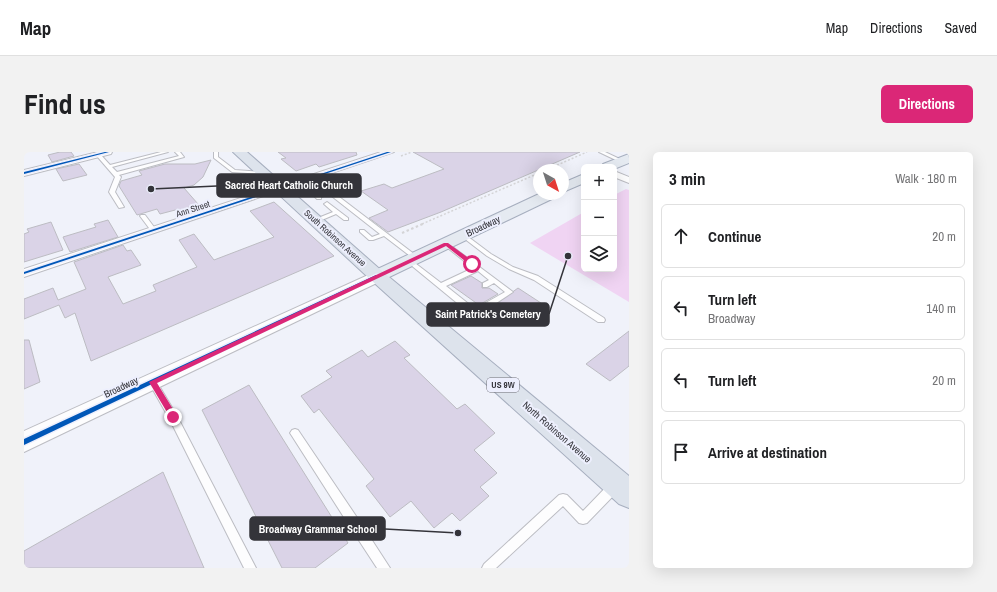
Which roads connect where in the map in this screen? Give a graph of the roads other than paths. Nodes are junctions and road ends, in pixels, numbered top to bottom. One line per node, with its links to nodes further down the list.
1 (108, 152): 8 (street)
2 (166, 152): 11 (lane)
3 (177, 152): 14 (lane)
4 (216, 152): 13 (lane)
5 (239, 152): 13 (highway, South Robinson Avenue / US 9W)
6 (390, 152): 16 (street, Ann Street)
7 (601, 152): 9 (lane)
8 (98, 155): 11 (lane); 12 (street)
9 (626, 159): 10 (main road)
10 (615, 164)
11 (111, 166): 14 (lane)
12 (24, 173)
13 (262, 173): 20 (highway, South Robinson Avenue / US 9W)
14 (116, 174): 25 (lane)
15 (617, 175): 18 (street)
16 (311, 178): 20 (street, Ann Street); 21 (lane)
17 (581, 179): 19 (main road)
18 (629, 180)
19 (569, 185)
20 (280, 189): 29 (highway, South Robinson Avenue / US 9W); 30 (street, Ann Street)
21 (329, 192): 22 (lane); 32 (lane)
22 (319, 198)
23 (538, 200): 33 (main road, Broadway)
24 (327, 204): 26 (lane)
25 (121, 207)
26 (337, 212): 28 (lane); 29 (lane)
27 (144, 216): 30 (lane)
28 (346, 219)
29 (315, 221): 38 (highway, South Robinson Avenue / US 9W)
30 (154, 231): 37 (street, Ann Street)
31 (362, 231): 32 (lane)
32 (385, 234): 35 (lane)
33 (463, 236): 34 (main road, Broadway); 45 (lane)
34 (446, 244): 35 (main road, Broadway); 36 (lane)
35 (413, 259): 38 (main road, Broadway); 41 (lane)
36 (478, 268): 39 (lane); 41 (lane)
37 (24, 273)
38 (377, 276): 46 (highway, North Robinson Avenue / US 9W); 47 (street, Broadway)
39 (494, 280): 40 (lane); 44 (lane)
40 (485, 285)
41 (441, 286): 43 (lane)
42 (466, 296): 43 (lane)
43 (458, 300): 44 (lane)
44 (467, 307): 46 (lane)
45 (601, 320)
46 (434, 326): 50 (highway, North Robinson Avenue / US 9W)
47 (152, 382): 49 (street, Broadway); 51 (lane)
48 (295, 433): 52 (lane)
49 (24, 442)
50 (623, 489): 53 (lane)
51 (250, 568)
52 (384, 568)
53 (488, 568)

